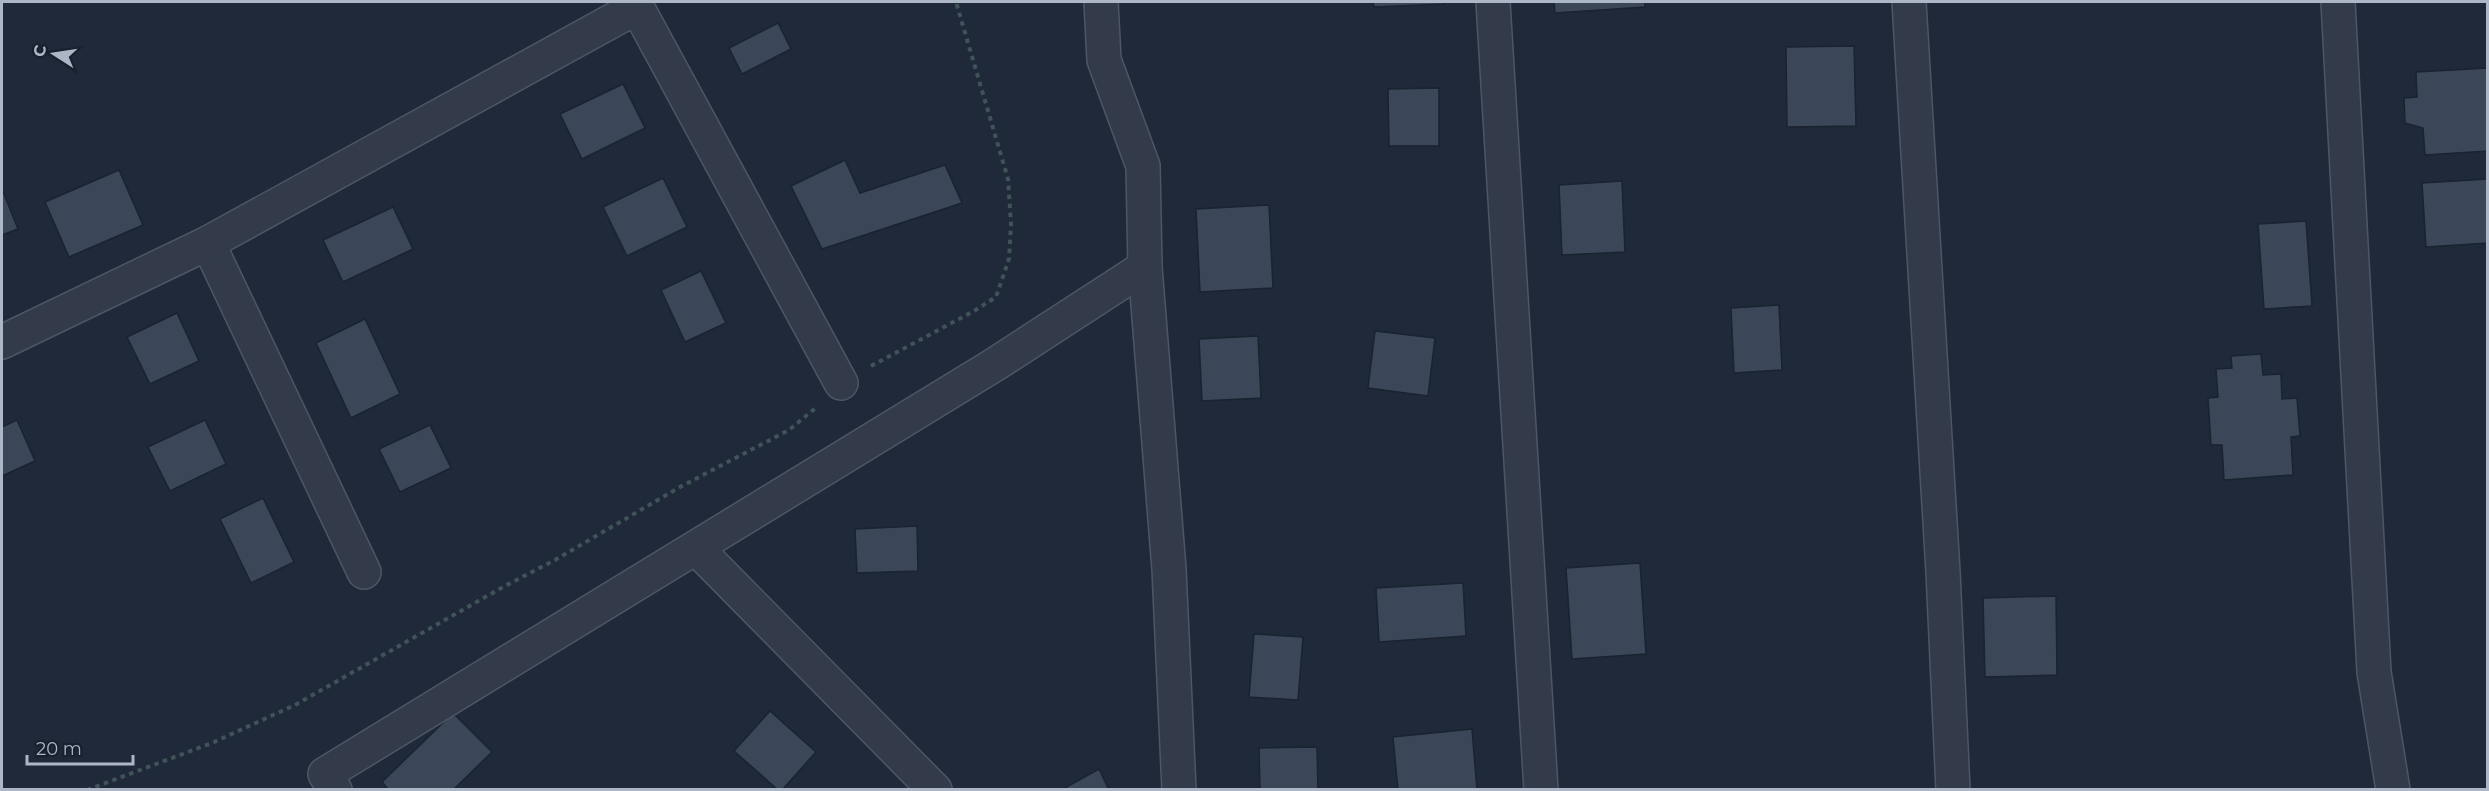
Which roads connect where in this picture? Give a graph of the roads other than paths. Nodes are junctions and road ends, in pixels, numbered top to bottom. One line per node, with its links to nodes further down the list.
1 (1101, 2): 7 (street)
2 (1492, 2): 15 (street)
3 (1909, 2): 16 (street)
4 (2338, 2): 17 (street)
5 (636, 4): 6 (street); 9 (street)
6 (208, 243): 8 (street); 11 (street)
7 (1145, 267): 10 (street); 14 (street)
8 (2, 342)
9 (841, 383)
10 (696, 548): 12 (street); 13 (street)
11 (364, 572)
12 (335, 789)
13 (935, 789)
14 (1179, 789)
15 (1540, 789)
16 (1953, 789)
17 (2393, 789)

